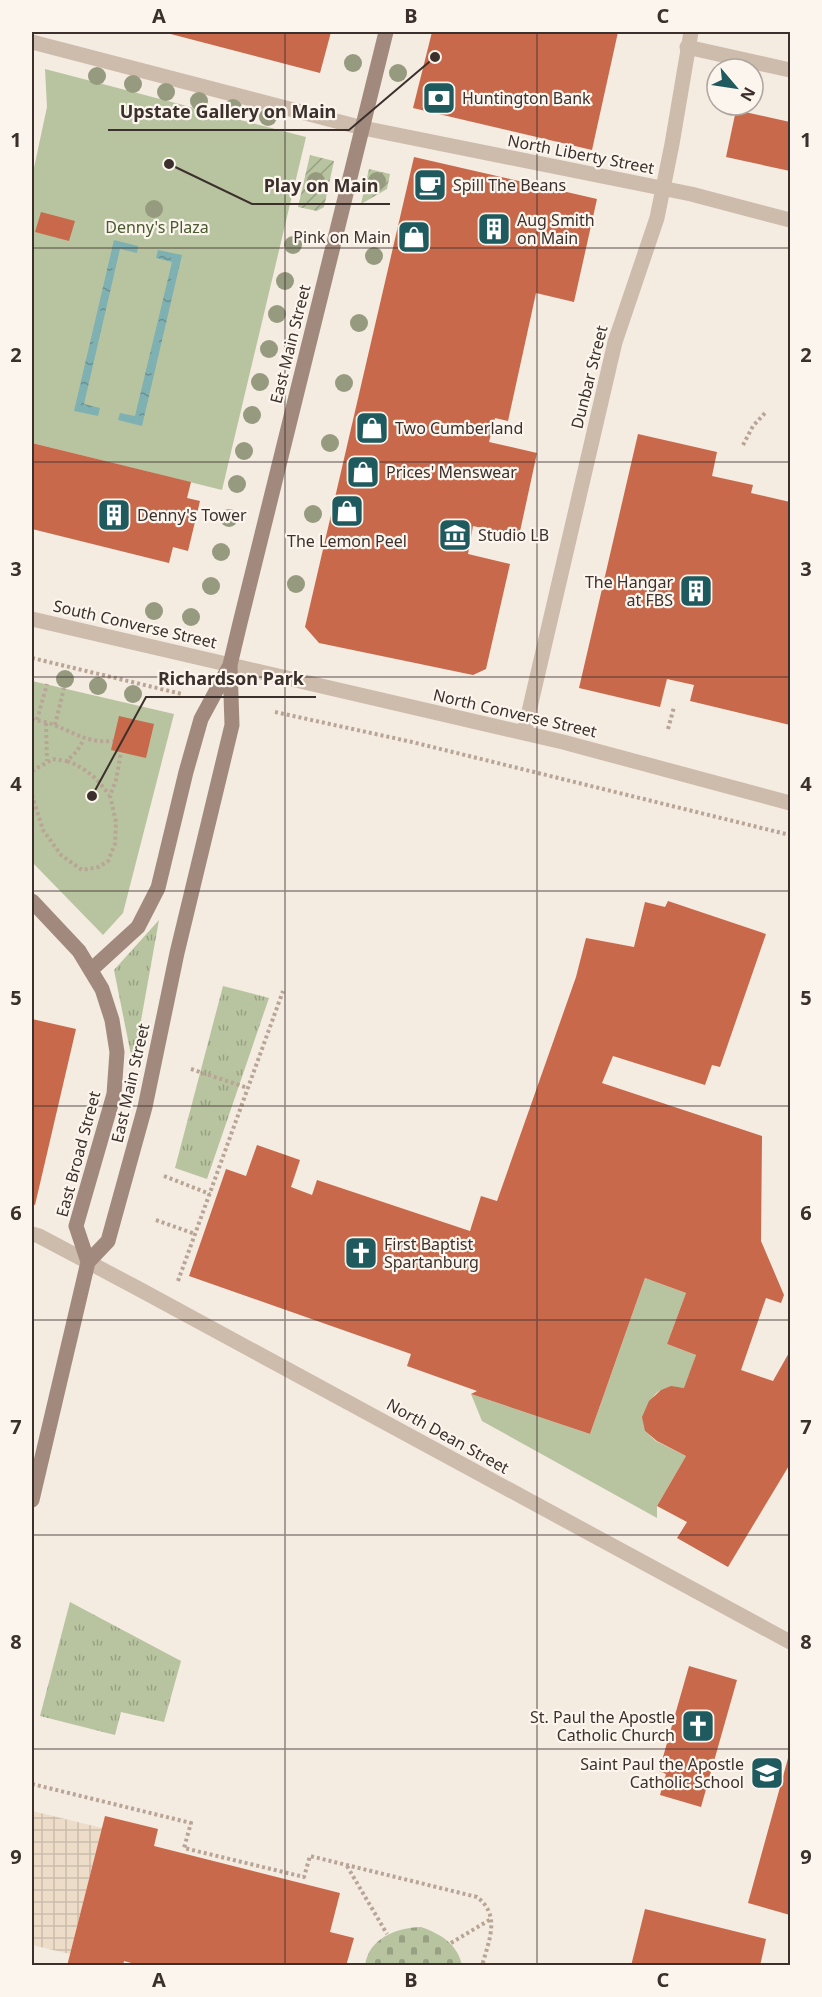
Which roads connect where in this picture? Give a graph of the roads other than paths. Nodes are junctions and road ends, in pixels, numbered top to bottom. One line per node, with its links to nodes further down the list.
1 (386, 32): 6 (street, East Main Street)
2 (691, 32): 4 (street, Dunbar Street)
3 (32, 42): 6 (street, North Liberty Street)
4 (687, 47): 5 (street); 7 (street, Dunbar Street)
5 (790, 70)
6 (363, 128): 7 (street, North Liberty Street); 10 (street, East Main Street)
7 (663, 188): 8 (street, North Liberty Street); 11 (street, Dunbar Street)
8 (790, 220)
9 (32, 619): 10 (street, South Converse Street)
10 (231, 664): 11 (street, North Converse Street); 14 (street, East Main Street); 16 (street, East Main Street)
11 (524, 733): 12 (street, North Converse Street)
12 (790, 803)
13 (32, 902): 14 (street, East Broad Street)
14 (91, 970): 16 (street, East Broad Street)
15 (32, 1234): 16 (street, North Dean Street)
16 (87, 1262): 17 (street); 18 (street, North Dean Street)
17 (32, 1500)
18 (790, 1642)

